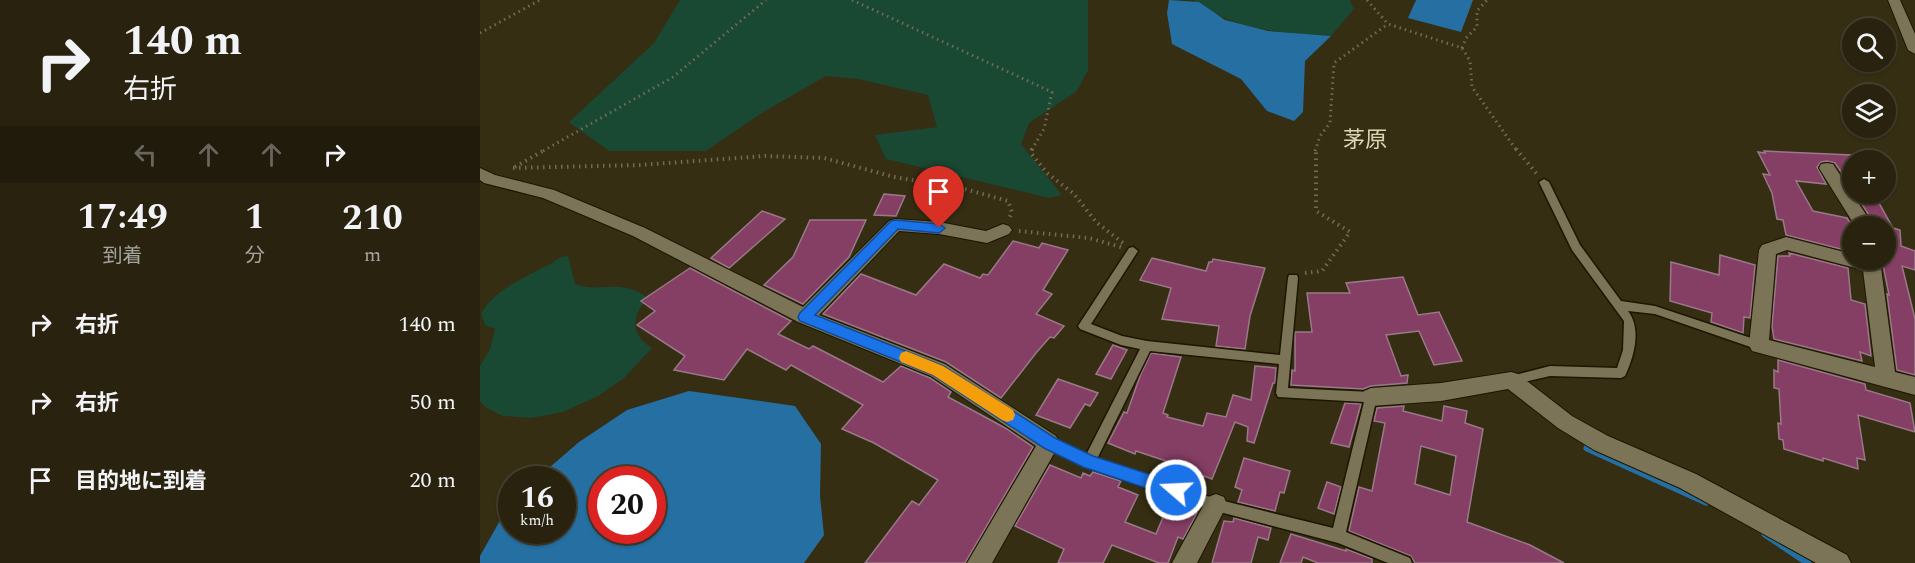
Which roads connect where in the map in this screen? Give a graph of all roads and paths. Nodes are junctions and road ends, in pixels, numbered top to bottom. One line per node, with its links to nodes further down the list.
1 (540, 0): 8 (path)
2 (766, 0): 11 (path)
3 (852, 0): 17 (path)
4 (1367, 0): 7 (path)
5 (1487, 0): 9 (path)
6 (1894, 0): 10 (street)
7 (1388, 24): 9 (path); 20 (path)
8 (480, 33)
9 (1462, 48): 14 (path)
10 (1915, 50)
11 (513, 168): 13 (path); 16 (path)
12 (1827, 168): 15 (street)
13 (483, 179): 22 (street)
14 (1544, 182): 21 (lane)
15 (1858, 216)
16 (1003, 230): 17 (path); 22 (street)
17 (1133, 251): 24 (lane)
18 (1842, 256): 23 (street)
19 (1872, 270): 26 (street)
20 (1293, 278): 25 (lane)
21 (1618, 305): 23 (lane); 27 (lane)
22 (805, 317): 30 (street)
23 (1759, 345): 26 (street)
24 (1147, 346): 25 (lane); 31 (lane)
25 (1284, 360): 29 (lane)
26 (1887, 379): 28 (street)
27 (1511, 380): 29 (street); 37 (street)
28 (1915, 386)
29 (1371, 397): 33 (lane)
30 (1049, 443): 31 (lane); 34 (street)
31 (1089, 462): 32 (lane)
32 (1216, 505): 33 (lane); 35 (street)
33 (1338, 536): 36 (lane)
34 (979, 563)
35 (1184, 563)
36 (1405, 563)
37 (1839, 563)

